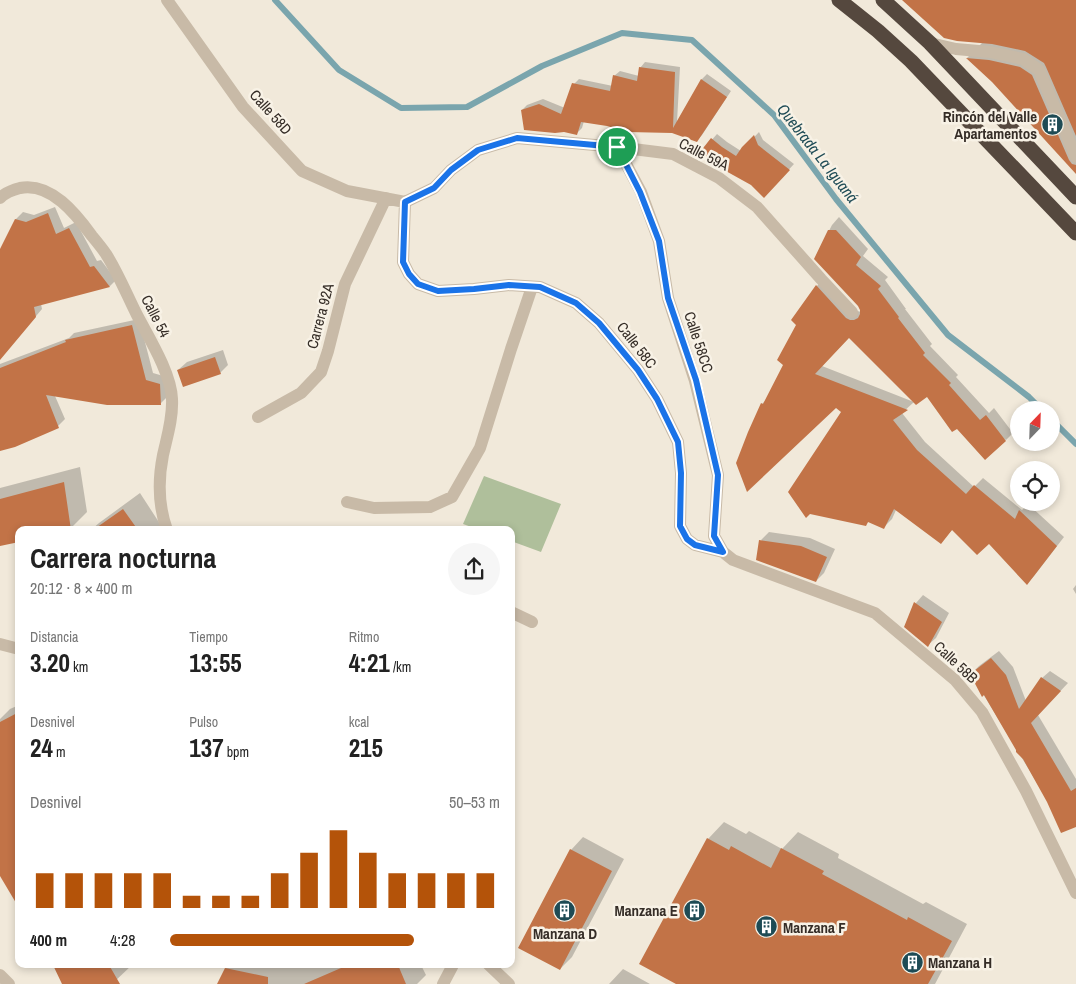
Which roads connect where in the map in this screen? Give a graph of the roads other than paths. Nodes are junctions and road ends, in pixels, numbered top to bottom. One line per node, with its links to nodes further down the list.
1 (167, 0): 9 (street, Calle 58D)
2 (839, 0): 11 (highway)
3 (883, 0): 4 (highway)
4 (930, 43): 6 (street); 7 (highway)
5 (617, 147): 10 (street, Calle 59A); 13 (street, Calle 59A); 17 (street, Calle 58CC)
6 (1076, 158)
7 (1076, 197)
8 (0, 198): 16 (street, Calle 54)
9 (386, 198): 10 (street); 14 (street, Carrera 92A)
10 (405, 202): 12 (street, Calle 58C)
11 (1076, 233)
12 (532, 287): 15 (street); 17 (street, Calle 58C)
13 (852, 312)
14 (258, 417)
15 (347, 502)
16 (166, 526)
17 (723, 552): 22 (street, Calle 58B)
18 (515, 614): 19 (street)
19 (532, 622)
20 (0, 644): 21 (street)
21 (15, 648)
22 (1076, 893)
23 (452, 968): 26 (street)
24 (492, 968): 28 (street)
25 (0, 975): 27 (street)
26 (445, 983)
27 (9, 984)
28 (509, 984)

